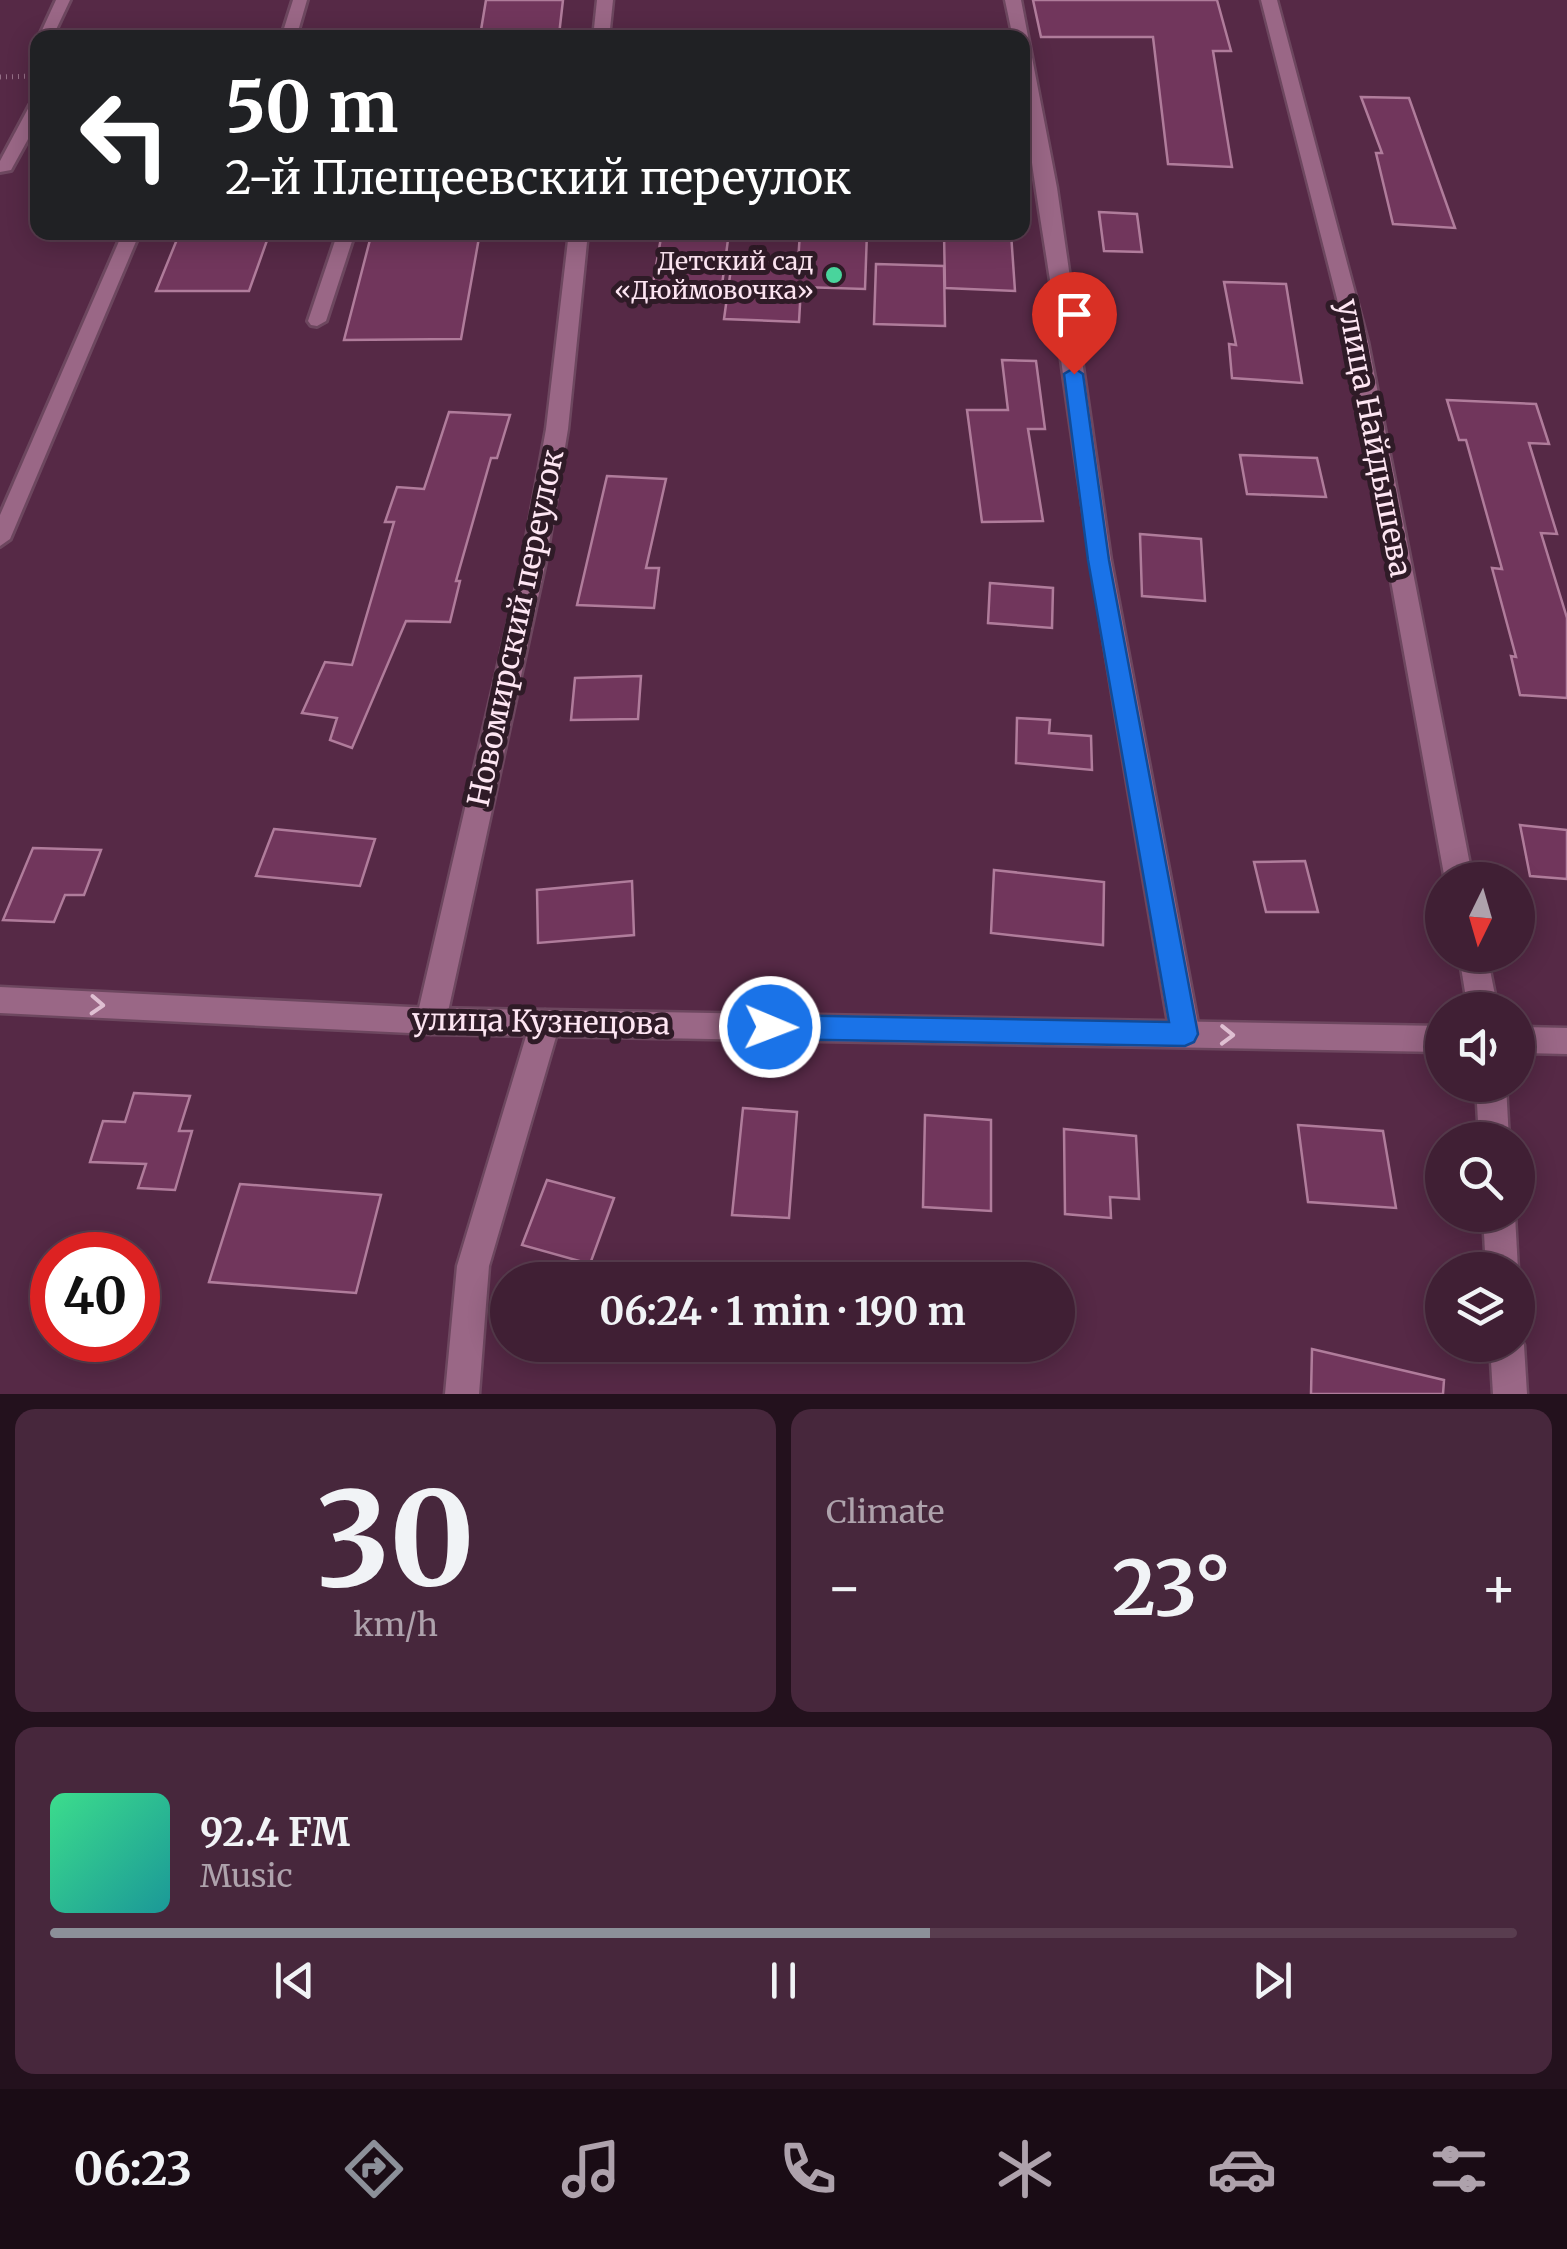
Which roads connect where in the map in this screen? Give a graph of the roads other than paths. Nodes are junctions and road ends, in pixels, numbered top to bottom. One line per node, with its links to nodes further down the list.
1 (63, 0): 6 (lane)
2 (300, 0): 7 (lane)
3 (605, 0): 8 (street)
4 (1013, 0): 9 (street)
5 (1270, 0): 18 (street, улица Найдышева)
6 (48, 30)
7 (291, 30)
8 (602, 30)
9 (1019, 30)
10 (1030, 89): 22 (street)
11 (30, 120): 12 (lane)
12 (0, 167)
13 (129, 240): 17 (lane)
14 (344, 240): 16 (lane)
15 (579, 240): 20 (street, Новомирский переулок)
16 (317, 321)
17 (0, 539)
18 (1455, 862)
19 (0, 1000): 20 (street, улица Кузнецова, one-way to 20)
20 (431, 1021): 21 (street, улица Кузнецова)
21 (544, 1023): 22 (street, улица Кузнецова); 27 (street)
22 (1185, 1034): 23 (street, улица Кузнецова, one-way to 23)
23 (1425, 1039)
24 (1535, 1040): 25 (street)
25 (1567, 1041)
26 (1507, 1362): 28 (street)
27 (462, 1394)
28 (1510, 1394)

